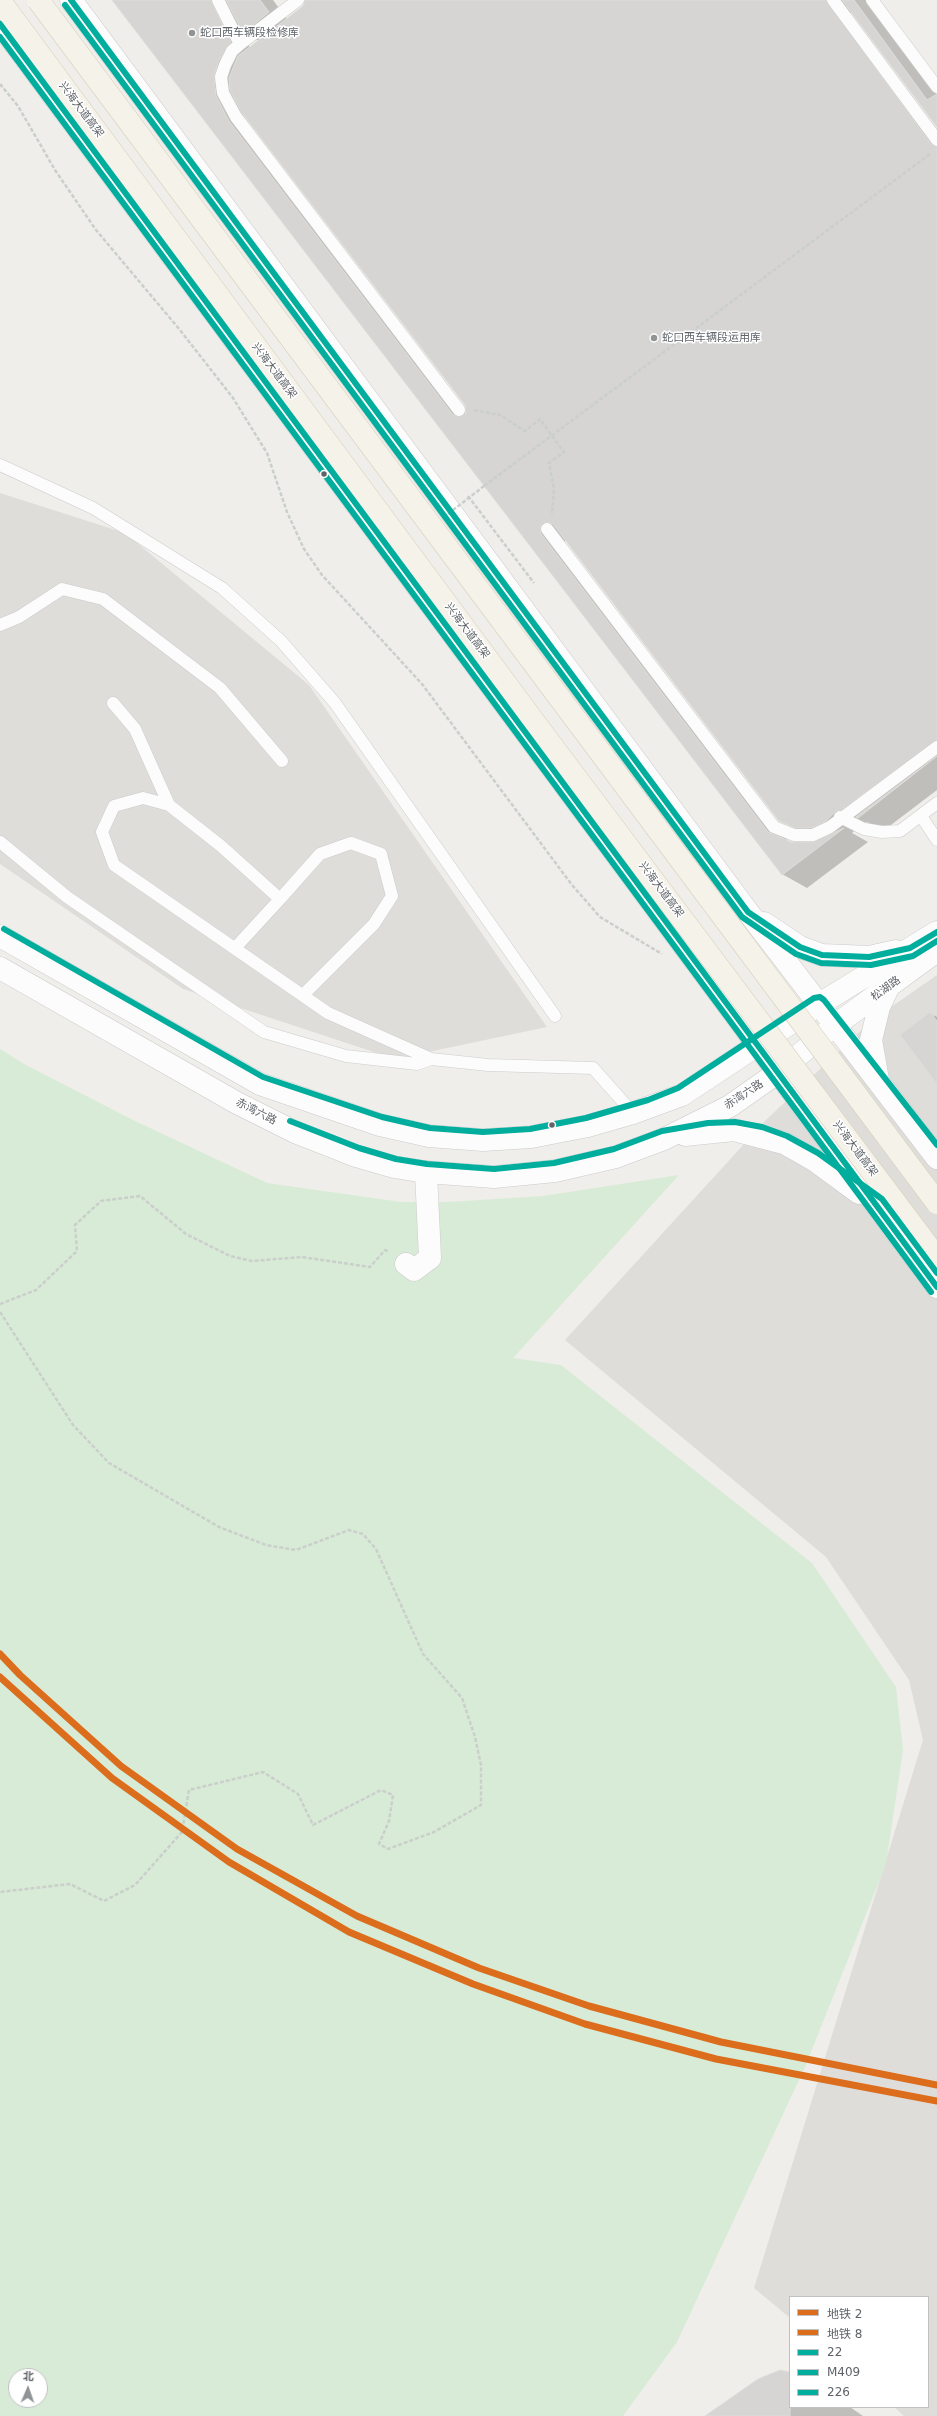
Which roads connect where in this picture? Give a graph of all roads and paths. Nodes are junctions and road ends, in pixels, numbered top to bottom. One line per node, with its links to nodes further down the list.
1 (38, 0): 53 (main road, bridge)
2 (71, 0): 32 (street)
3 (218, 0): 9 (lane)
4 (298, 0): 9 (lane)
5 (833, 0): 12 (lane)
6 (872, 0): 11 (lane)
7 (0, 1): 55 (main road, 兴海大道高架, bridge)
8 (0, 24): 45 (street)
9 (240, 44): 14 (lane)
10 (0, 84): 38 (path)
11 (937, 87)
12 (937, 140)
13 (937, 149): 15 (path)
14 (459, 410): 15 (path)
15 (552, 436): 17 (path); 19 (path)
16 (0, 465): 43 (lane)
17 (484, 486)
18 (469, 498): 20 (path)
19 (547, 529): 23 (lane)
20 (534, 583)
21 (0, 625): 24 (lane)
22 (113, 703): 26 (lane)
23 (937, 747)
24 (282, 761)
25 (937, 803): 27 (lane)
26 (170, 805): 31 (lane); 35 (lane)
27 (921, 816): 28 (lane); 29 (lane)
28 (840, 817)
29 (937, 840)
30 (0, 842): 46 (lane)
31 (280, 899): 35 (lane); 41 (lane)
32 (748, 912): 36 (street); 42 (street)
33 (937, 932): 36 (street, 松湖路)
34 (0, 936): 49 (street)
35 (234, 948): 41 (lane)
36 (910, 948): 42 (street, 松湖路)
37 (937, 951): 40 (street, 松湖路)
38 (663, 955)
39 (0, 968): 52 (street, 赤湾六路)
40 (889, 986): 44 (street, 松湖路); 48 (street)
41 (303, 995): 46 (lane)
42 (818, 1005): 44 (street); 45 (street)
43 (555, 1016)
44 (834, 1026): 47 (street, 赤湾六路); 48 (street)
45 (757, 1046): 47 (street); 49 (street)
46 (431, 1058): 49 (lane)
47 (777, 1073): 50 (street, 赤湾六路); 54 (street)
48 (880, 1087): 51 (street)
49 (633, 1113)
50 (664, 1139): 52 (street, 赤湾六路); 54 (street)
51 (937, 1158)
52 (426, 1172): 56 (street)
53 (937, 1203)
54 (877, 1205): 57 (street)
55 (937, 1258)
56 (406, 1264): 58 (path)
57 (937, 1287)
58 (0, 1304)
59 (0, 1312): 60 (path)
60 (0, 1892)

